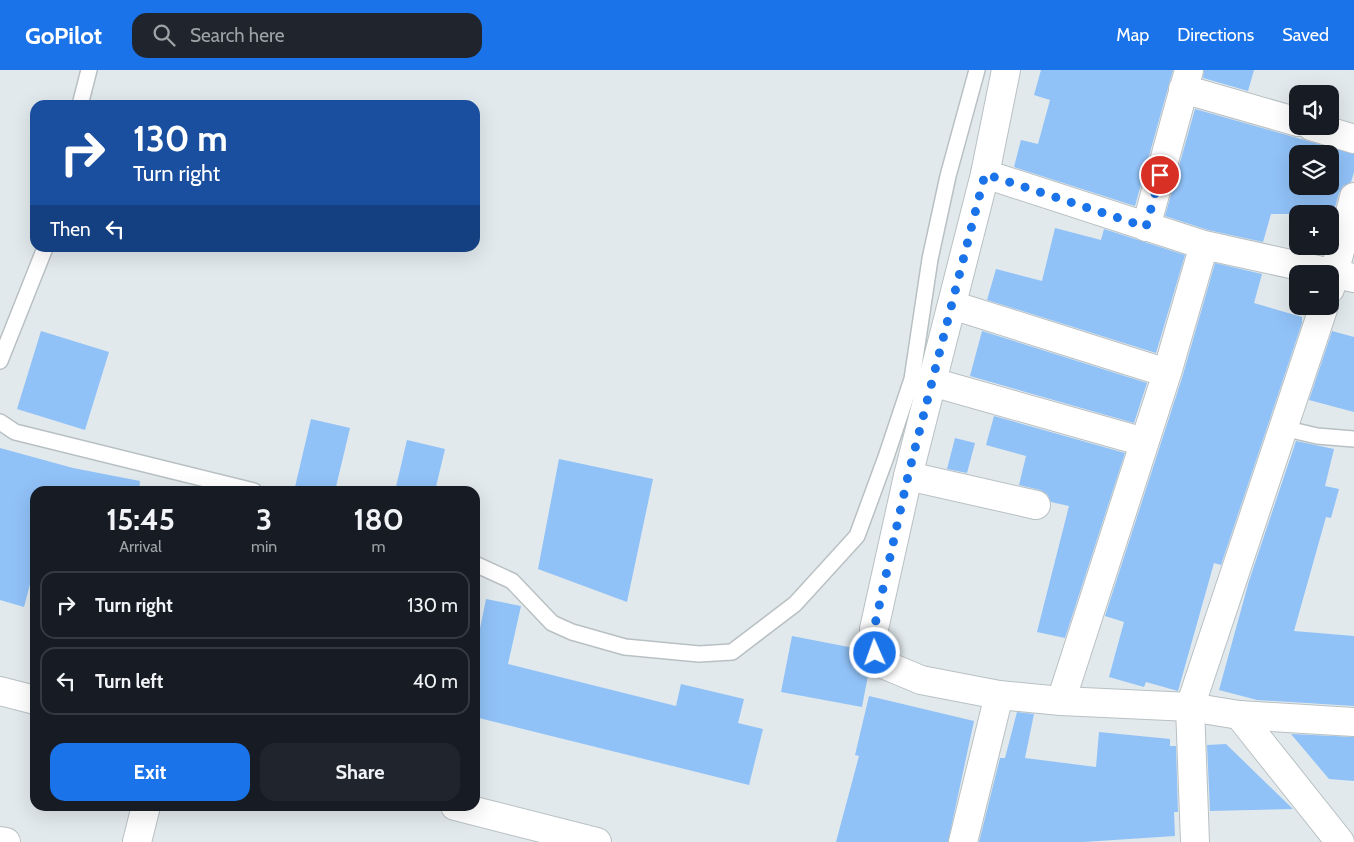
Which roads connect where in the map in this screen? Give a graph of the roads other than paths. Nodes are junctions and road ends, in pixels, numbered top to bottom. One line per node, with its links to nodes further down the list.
1 (89, 70): 5 (lane)
2 (977, 70): 27 (lane)
3 (1006, 70): 9 (street)
4 (1186, 80): 6 (street); 11 (street)
5 (81, 100)
6 (1289, 119)
7 (1339, 134): 8 (street)
8 (1354, 139)
9 (985, 174): 11 (street); 15 (street)
10 (1354, 197): 14 (street)
11 (1146, 227): 12 (street)
12 (1204, 245): 14 (street); 18 (street)
13 (43, 252): 17 (lane)
14 (1340, 280)
15 (952, 305): 18 (street); 19 (street)
16 (1321, 315): 21 (street)
17 (0, 362)
18 (1167, 373): 23 (street)
19 (932, 382): 23 (street); 24 (street)
20 (0, 422): 25 (lane)
21 (1283, 428): 22 (lane); 32 (street)
22 (1354, 439)
23 (1144, 442): 31 (street)
24 (908, 476): 26 (street); 29 (street)
25 (234, 486)
26 (1036, 505)
27 (480, 566)
28 (0, 691): 30 (street)
29 (999, 695): 31 (street); 43 (street)
30 (30, 699)
31 (1061, 701): 32 (street)
32 (1190, 707): 33 (street); 39 (street)
33 (1239, 715): 34 (street); 44 (street)
34 (1354, 722)
35 (145, 811): 41 (street)
36 (470, 811): 37 (street)
37 (537, 834): 42 (street)
38 (0, 841): 40 (street)
39 (1188, 841)
40 (6, 842)
41 (137, 842)
42 (597, 842)
43 (963, 842)
44 (1340, 842)

